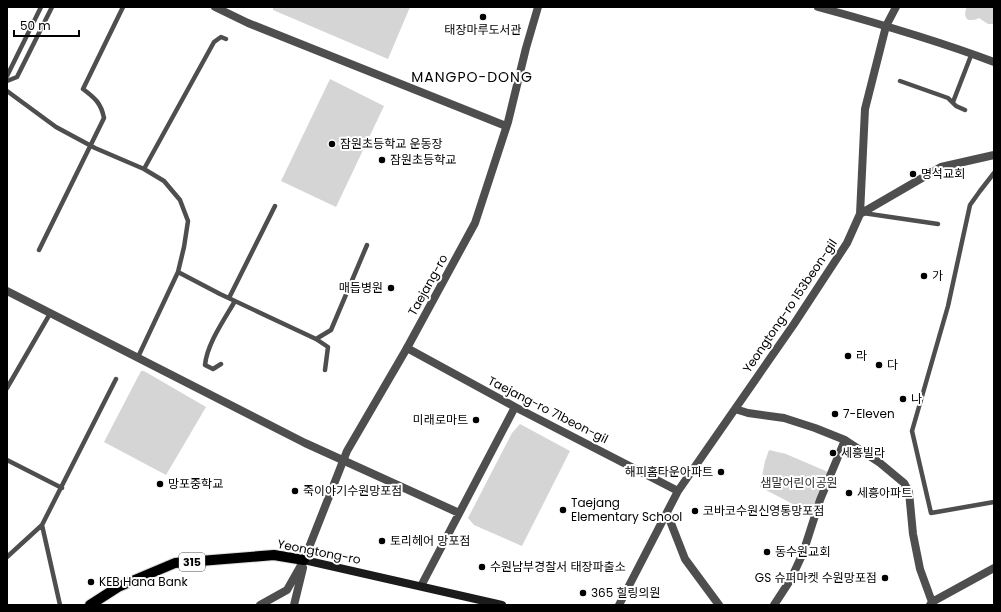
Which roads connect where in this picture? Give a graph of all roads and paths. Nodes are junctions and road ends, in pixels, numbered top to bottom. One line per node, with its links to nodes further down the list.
1 (41, 7): 12 (lane)
2 (52, 7): 13 (lane)
3 (123, 7): 19 (lane)
4 (215, 7): 18 (street)
5 (538, 7): 18 (street, Taejang-ro)
6 (818, 7): 8 (street)
7 (896, 7): 8 (street, Yeongtong-ro 153beon-gil)
8 (886, 26): 10 (street); 24 (street, Yeongtong-ro 153beon-gil)
9 (226, 39): 21 (lane)
10 (972, 53): 11 (street); 16 (lane)
11 (994, 62)
12 (7, 76)
13 (7, 81)
14 (900, 81): 16 (lane)
15 (7, 91): 19 (lane)
16 (953, 102): 17 (lane)
17 (965, 110)
18 (506, 126): 34 (street, Taejang-ro)
19 (91, 145): 21 (lane); 27 (lane)
20 (994, 156): 24 (street)
21 (144, 169): 28 (lane)
22 (994, 173): 47 (lane)
23 (275, 206): 30 (lane)
24 (861, 213): 25 (lane); 41 (street, Yeongtong-ro 153beon-gil)
25 (938, 224)
26 (367, 246): 33 (lane)
27 (39, 250)
28 (178, 272): 30 (lane); 35 (lane)
29 (7, 291): 32 (street)
30 (229, 298): 31 (lane)
31 (235, 301): 33 (lane); 36 (lane)
32 (50, 312): 35 (street); 39 (lane)
33 (316, 339): 37 (lane)
34 (407, 348): 40 (street, Taejang-ro 71beon-gil); 44 (street, Taejang-ro)
35 (138, 357): 44 (street)
36 (221, 364)
37 (325, 370)
38 (116, 379): 45 (lane)
39 (7, 388)
40 (515, 408): 46 (street, Taejang-ro 71beon-gil); 48 (street)
41 (735, 409): 42 (street); 46 (street, Yeongtong-ro 153beon-gil)
42 (845, 440): 55 (street); 63 (street)
43 (7, 460): 45 (lane)
44 (344, 460): 48 (street); 52 (street, Taejang-ro)
45 (62, 488): 50 (lane)
46 (678, 491): 49 (street, Yeongtong-ro 153beon-gil)
47 (994, 502)
48 (459, 513): 54 (street)
49 (667, 513): 61 (street, Yeongtong-ro 153beon-gil); 62 (street)
50 (42, 525): 51 (lane); 56 (lane)
51 (7, 557)
52 (304, 560): 54 (main road, Yeongtong-ro / 315); 57 (main road, Yeongtong-ro / 315); 58 (street); 59 (street)
53 (994, 568): 55 (street)
54 (421, 586): 60 (main road, Yeongtong-ro / 315)
55 (931, 604)
56 (60, 605)
57 (90, 605)
58 (260, 605)
59 (294, 605)
60 (502, 605)
61 (619, 605)
62 (719, 605)
63 (774, 605)

